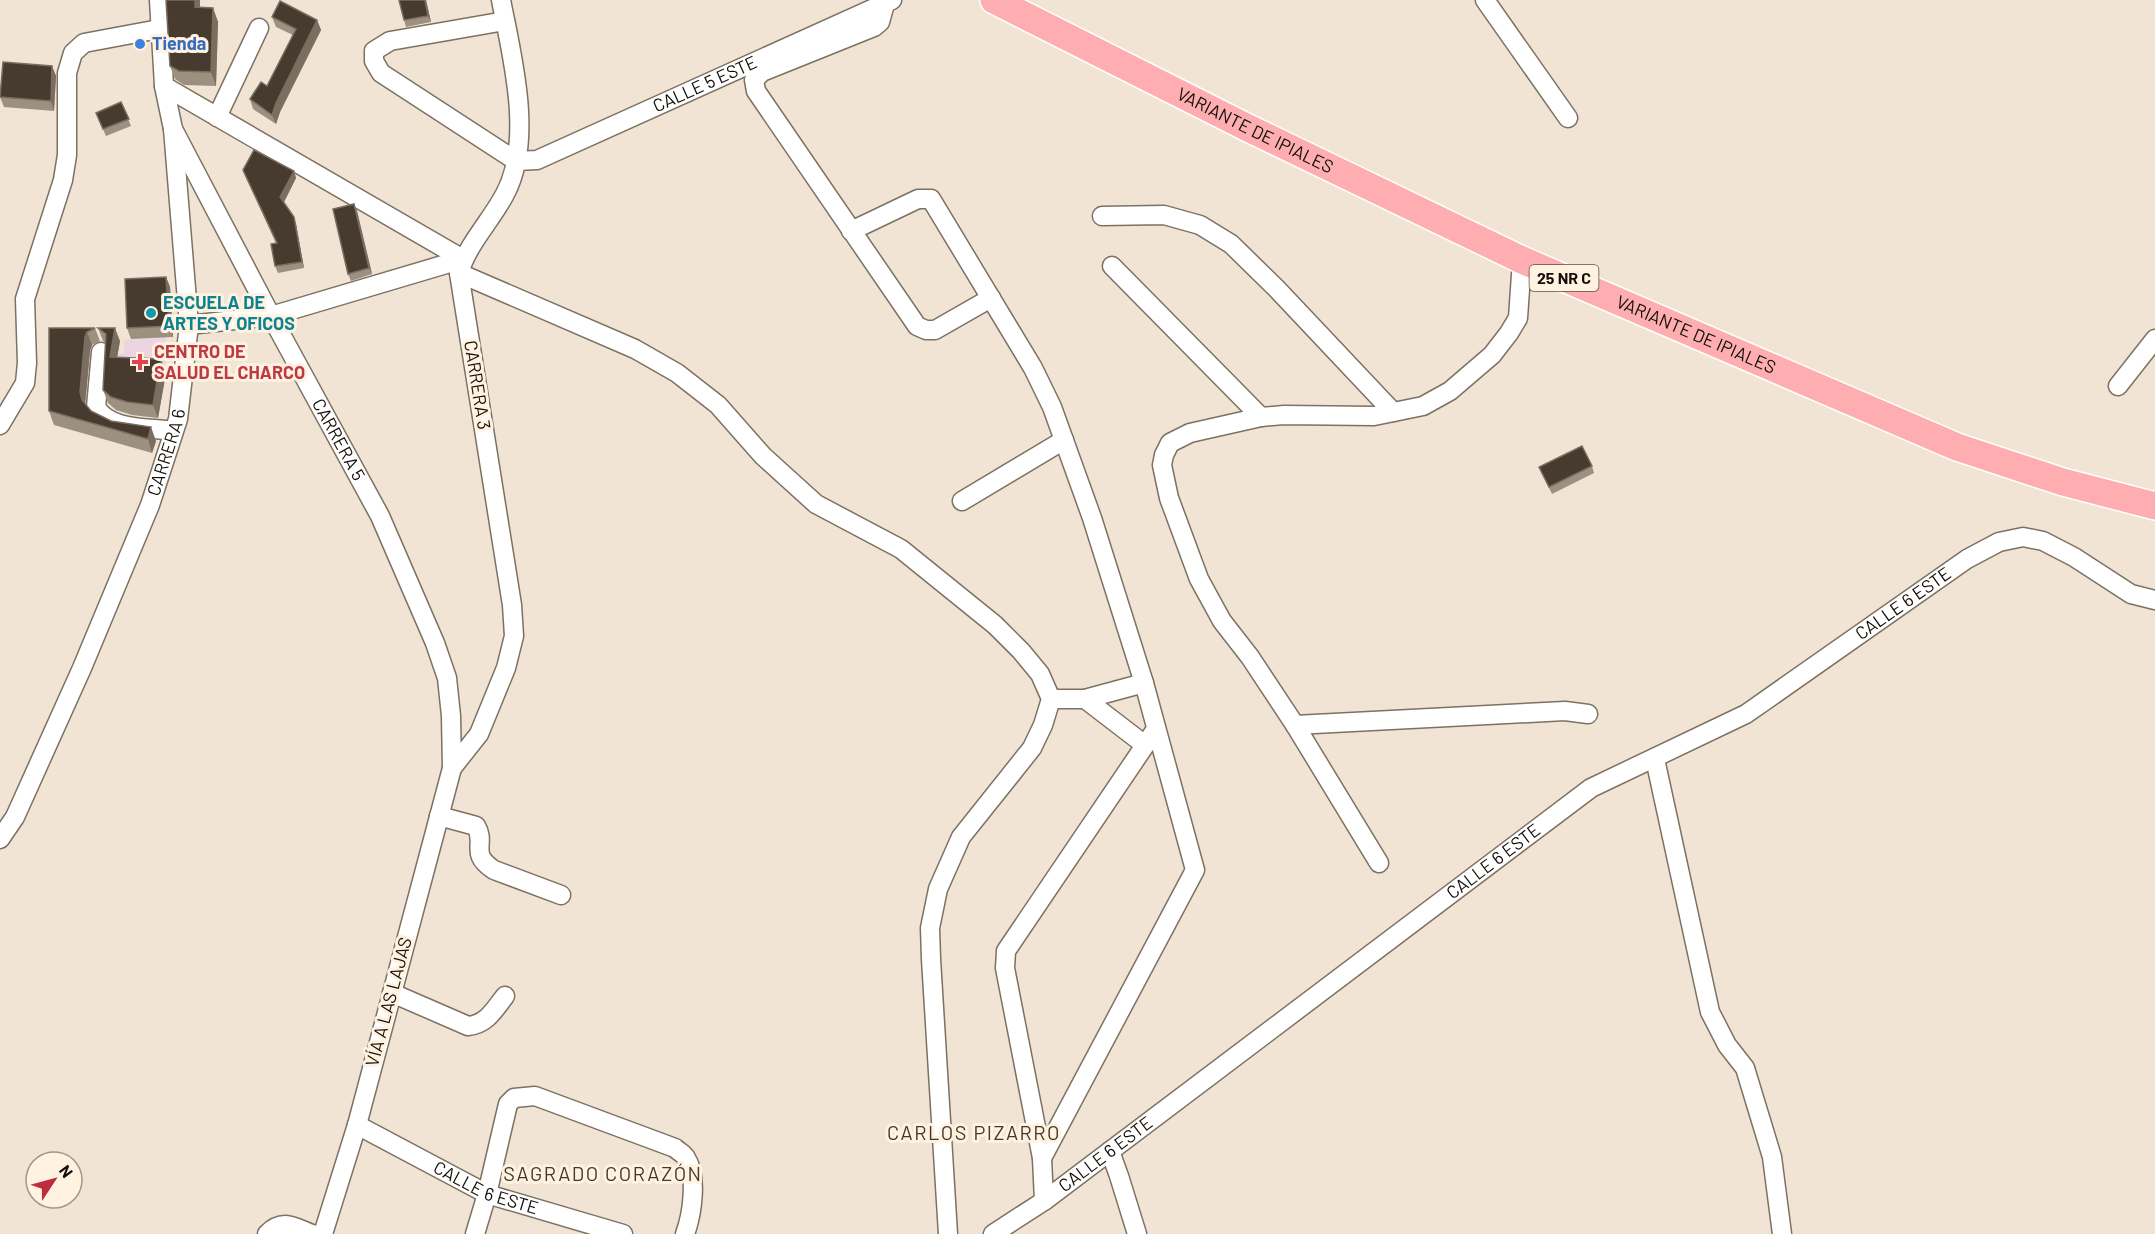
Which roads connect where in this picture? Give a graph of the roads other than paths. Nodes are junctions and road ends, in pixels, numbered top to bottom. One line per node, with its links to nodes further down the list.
1 (159, 0): 8 (street, CARRERA 6)
2 (501, 0): 6 (street)
3 (994, 0): 16 (highway, VARIANTE DE IPIALES / 25 NR C)
4 (1485, 0): 11 (street)
5 (889, 2): 13 (street, CALLE 5 ESTE); 15 (street)
6 (505, 21): 13 (street); 13 (street)
7 (259, 28): 10 (street)
8 (159, 29): 9 (street, CARRERA 6); 27 (street)
9 (164, 86): 10 (street); 12 (street, CARRERA 6)
10 (217, 117): 17 (street)
11 (1568, 118)
12 (173, 129): 20 (street, CARRERA 5); 21 (street, CARRERA 6)
13 (516, 161): 17 (street)
14 (1102, 216): 25 (street)
15 (851, 231): 19 (street); 19 (street)
16 (1522, 260): 25 (street); 31 (highway, VARIANTE DE IPIALES / 25 NR C)
17 (461, 266): 20 (street); 34 (street); 41 (street, CARRERA 3)
18 (1112, 266): 26 (street)
19 (991, 298): 29 (street)
20 (271, 316): 21 (street); 41 (street, CARRERA 5)
21 (189, 325): 28 (street, CARRERA 6)
22 (2155, 339): 24 (street)
23 (101, 352): 28 (street)
24 (2118, 386)
25 (1393, 412): 26 (street)
26 (1261, 417): 37 (street)
27 (0, 425)
28 (173, 431): 43 (street, CARRERA 6)
29 (1064, 440): 30 (street); 33 (street)
30 (962, 501)
31 (2155, 506)
32 (2155, 600): 40 (street, CALLE 6 ESTE)
33 (1144, 683): 35 (street); 38 (street)
34 (1051, 699): 35 (street); 59 (street)
35 (1085, 699): 39 (street)
36 (1588, 714): 37 (street)
37 (1295, 725): 44 (street)
38 (1156, 729): 39 (street); 50 (street)
39 (1145, 745): 50 (street)
40 (1655, 759): 49 (street, CALLE 6 ESTE); 62 (street)
41 (452, 768): 42 (street, VÍA A LAS LAJAS)
42 (439, 816): 45 (street); 46 (street, VÍA A LAS LAJAS)
43 (0, 839)
44 (1379, 863)
45 (561, 896)
46 (392, 993): 47 (street); 48 (street, VÍA A LAS LAJAS)
47 (505, 996)
48 (357, 1125): 51 (street, CALLE 6 ESTE); 55 (street, VÍA A LAS LAJAS)
49 (1110, 1151): 52 (street, CALLE 6 ESTE); 61 (street)
50 (1042, 1158): 52 (street)
51 (487, 1194): 56 (street); 57 (street, CALLE 6 ESTE); 58 (street)
52 (1044, 1201): 60 (street, CALLE 6 ESTE)
53 (267, 1234): 54 (street)
54 (312, 1234)
55 (323, 1234)
56 (475, 1234)
57 (623, 1234)
58 (686, 1234)
59 (948, 1234)
60 (993, 1234)
61 (1137, 1234)
62 (1782, 1234)

